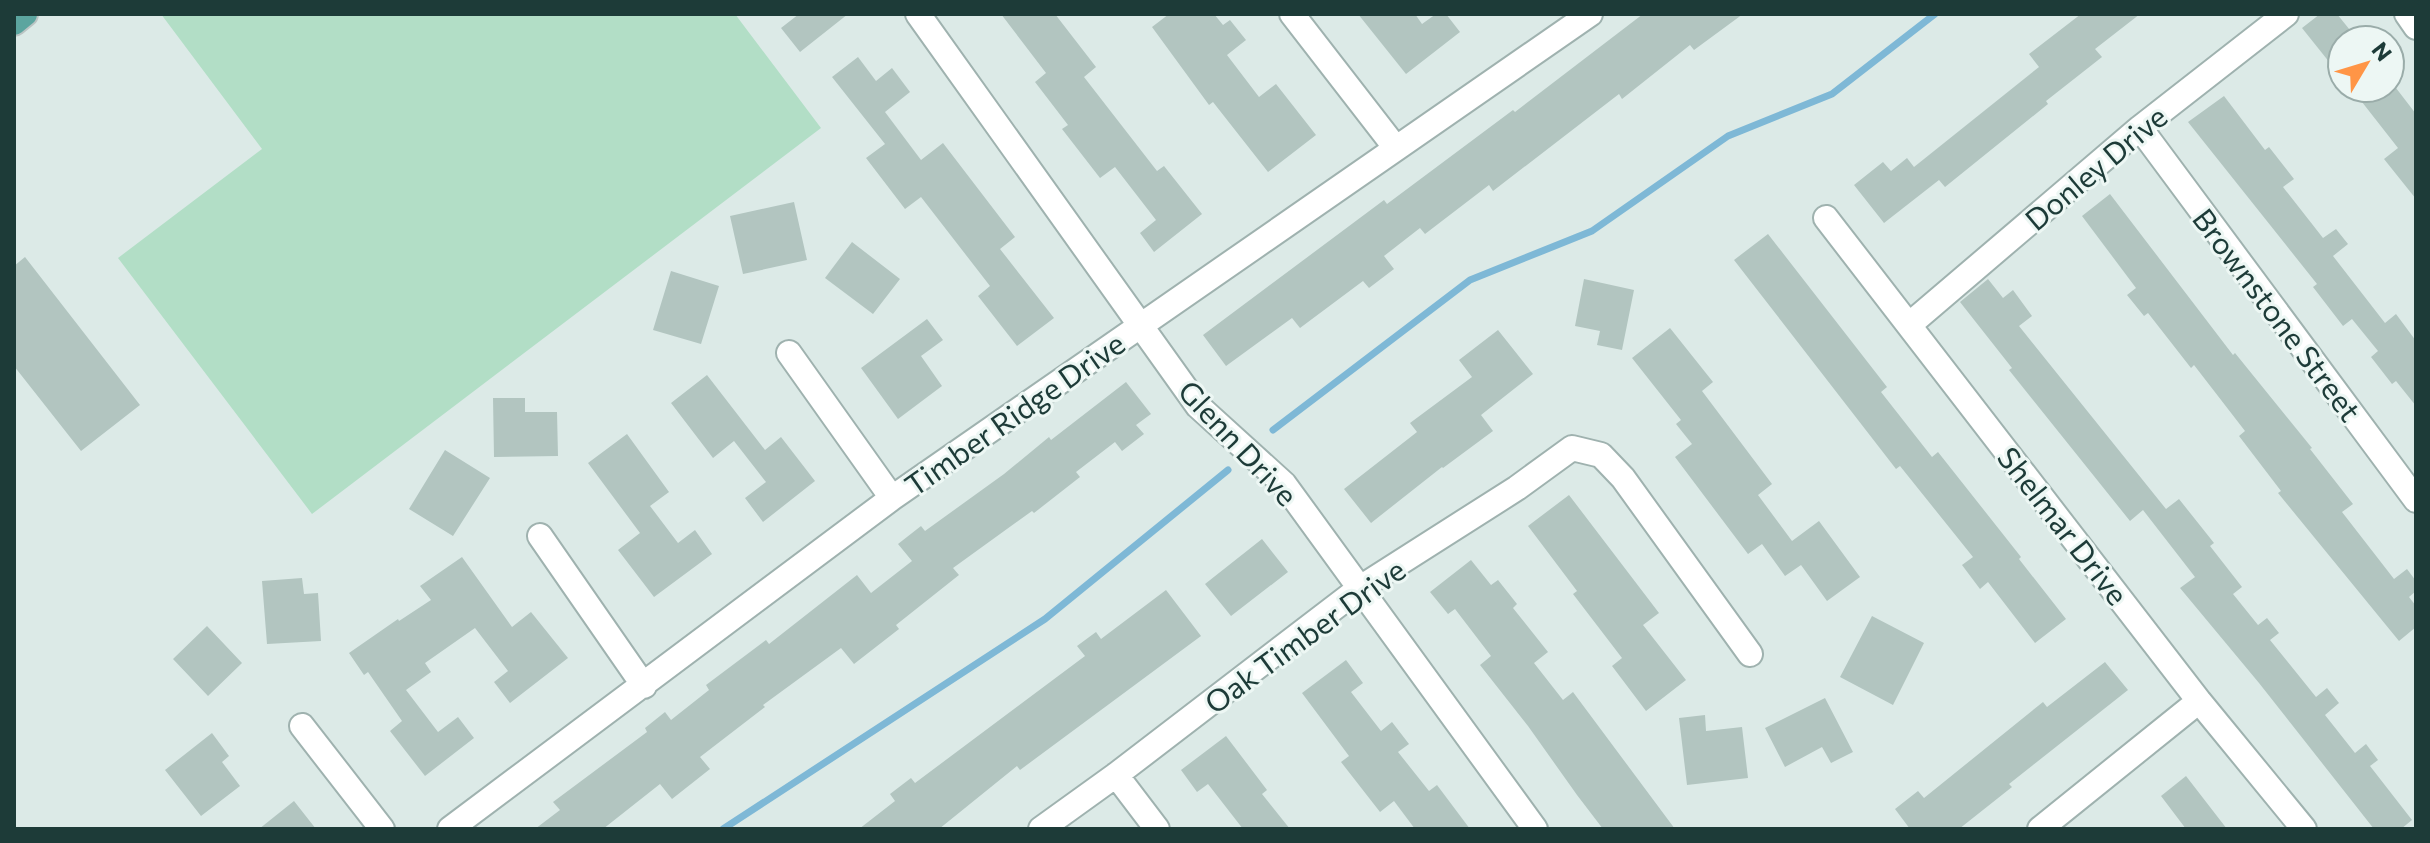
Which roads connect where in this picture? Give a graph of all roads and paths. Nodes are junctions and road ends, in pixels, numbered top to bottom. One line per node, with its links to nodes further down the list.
1 (25, 14): 7 (main road)
2 (918, 14): 12 (street, Glenn Drive)
3 (1292, 14): 10 (street)
4 (1590, 14): 10 (street, Timber Ridge Drive)
5 (2286, 14): 9 (street, Donley Drive)
6 (2407, 14): 8 (street)
7 (14, 23)
8 (2416, 27)
9 (2140, 128): 13 (street, Donley Drive); 16 (street, Brownstone Street)
10 (1395, 147): 12 (street, Timber Ridge Drive)
11 (1826, 218): 13 (street, Shelmar Drive)
12 (1142, 325): 15 (street, Timber Ridge Drive); 18 (street, Glenn Drive)
13 (1909, 325): 21 (street, Shelmar Drive)
14 (789, 353): 15 (street)
15 (892, 498): 20 (street, Timber Ridge Drive)
16 (2416, 500)
17 (540, 536): 20 (street)
18 (1360, 588): 19 (street, Oak Timber Drive); 23 (street, Oak Timber Drive); 28 (street, Glenn Drive)
19 (1750, 654)
20 (644, 686): 25 (street, Timber Ridge Drive)
21 (2199, 701): 29 (street); 30 (street, Shelmar Drive)
22 (302, 726): 24 (street)
23 (1116, 775): 26 (street, Oak Timber Drive); 27 (street)
24 (382, 829)
25 (450, 829)
26 (1041, 829)
27 (1157, 829)
28 (1535, 829)
29 (2040, 829)
30 (2304, 829)

